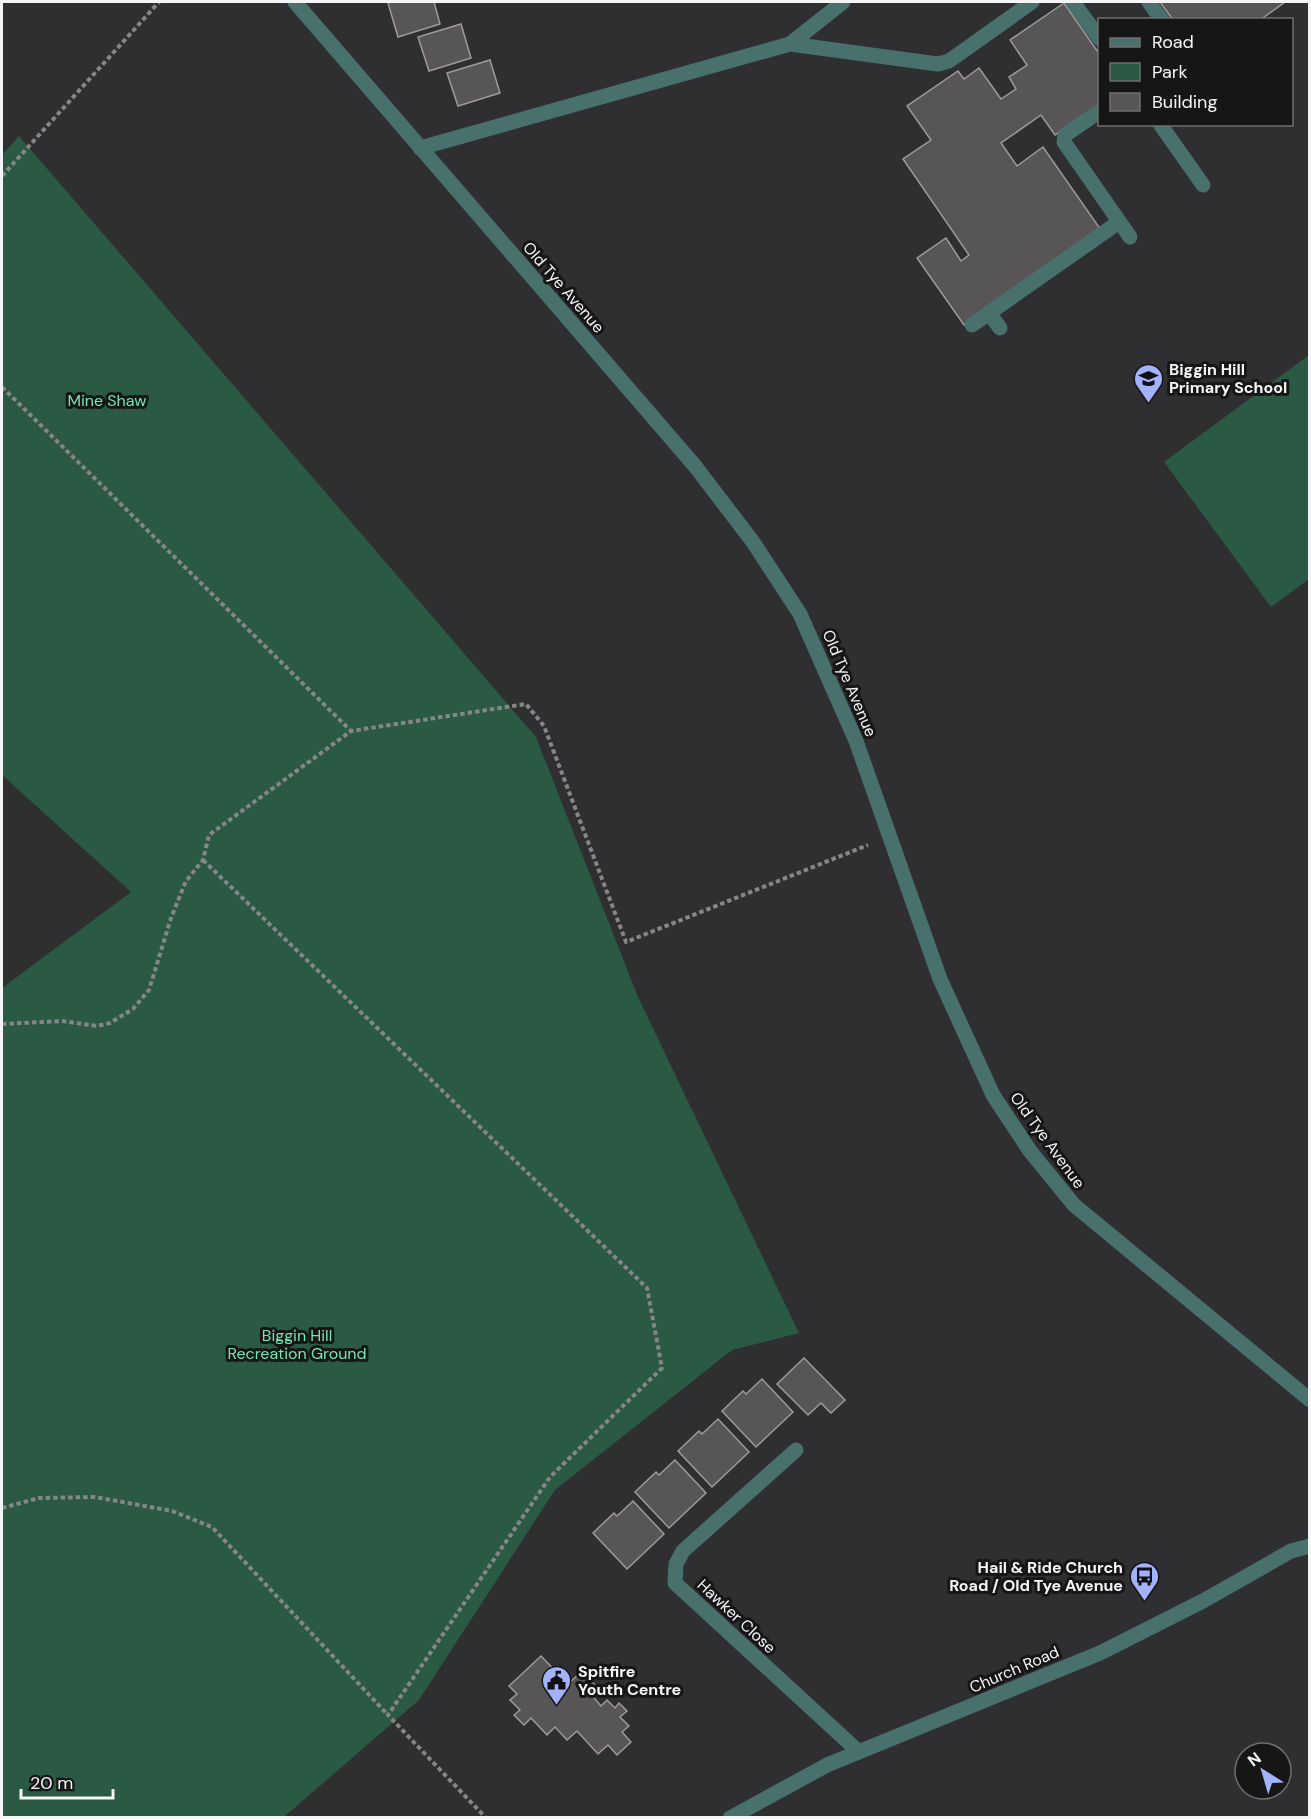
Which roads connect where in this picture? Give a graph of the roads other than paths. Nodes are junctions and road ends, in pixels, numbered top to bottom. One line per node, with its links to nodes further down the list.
1 (295, 2): 11 (street, Old Tye Avenue)
2 (843, 2): 8 (street)
3 (1032, 2): 8 (street)
4 (1073, 2): 7 (street)
5 (1149, 2): 6 (street)
6 (1161, 18)
7 (1098, 36)
8 (789, 44): 11 (street)
9 (1098, 112): 13 (street)
10 (1161, 126): 12 (street)
11 (420, 148): 18 (street, Old Tye Avenue)
12 (1203, 185)
13 (1119, 222): 14 (street); 15 (street)
14 (1130, 237)
15 (989, 312): 16 (street); 17 (street)
16 (972, 325)
17 (1000, 328)
18 (1310, 1400)
19 (796, 1450): 21 (street, Hawker Close)
20 (1310, 1546): 21 (street, Church Road)
21 (859, 1752): 22 (street, Church Road)
22 (730, 1818)

